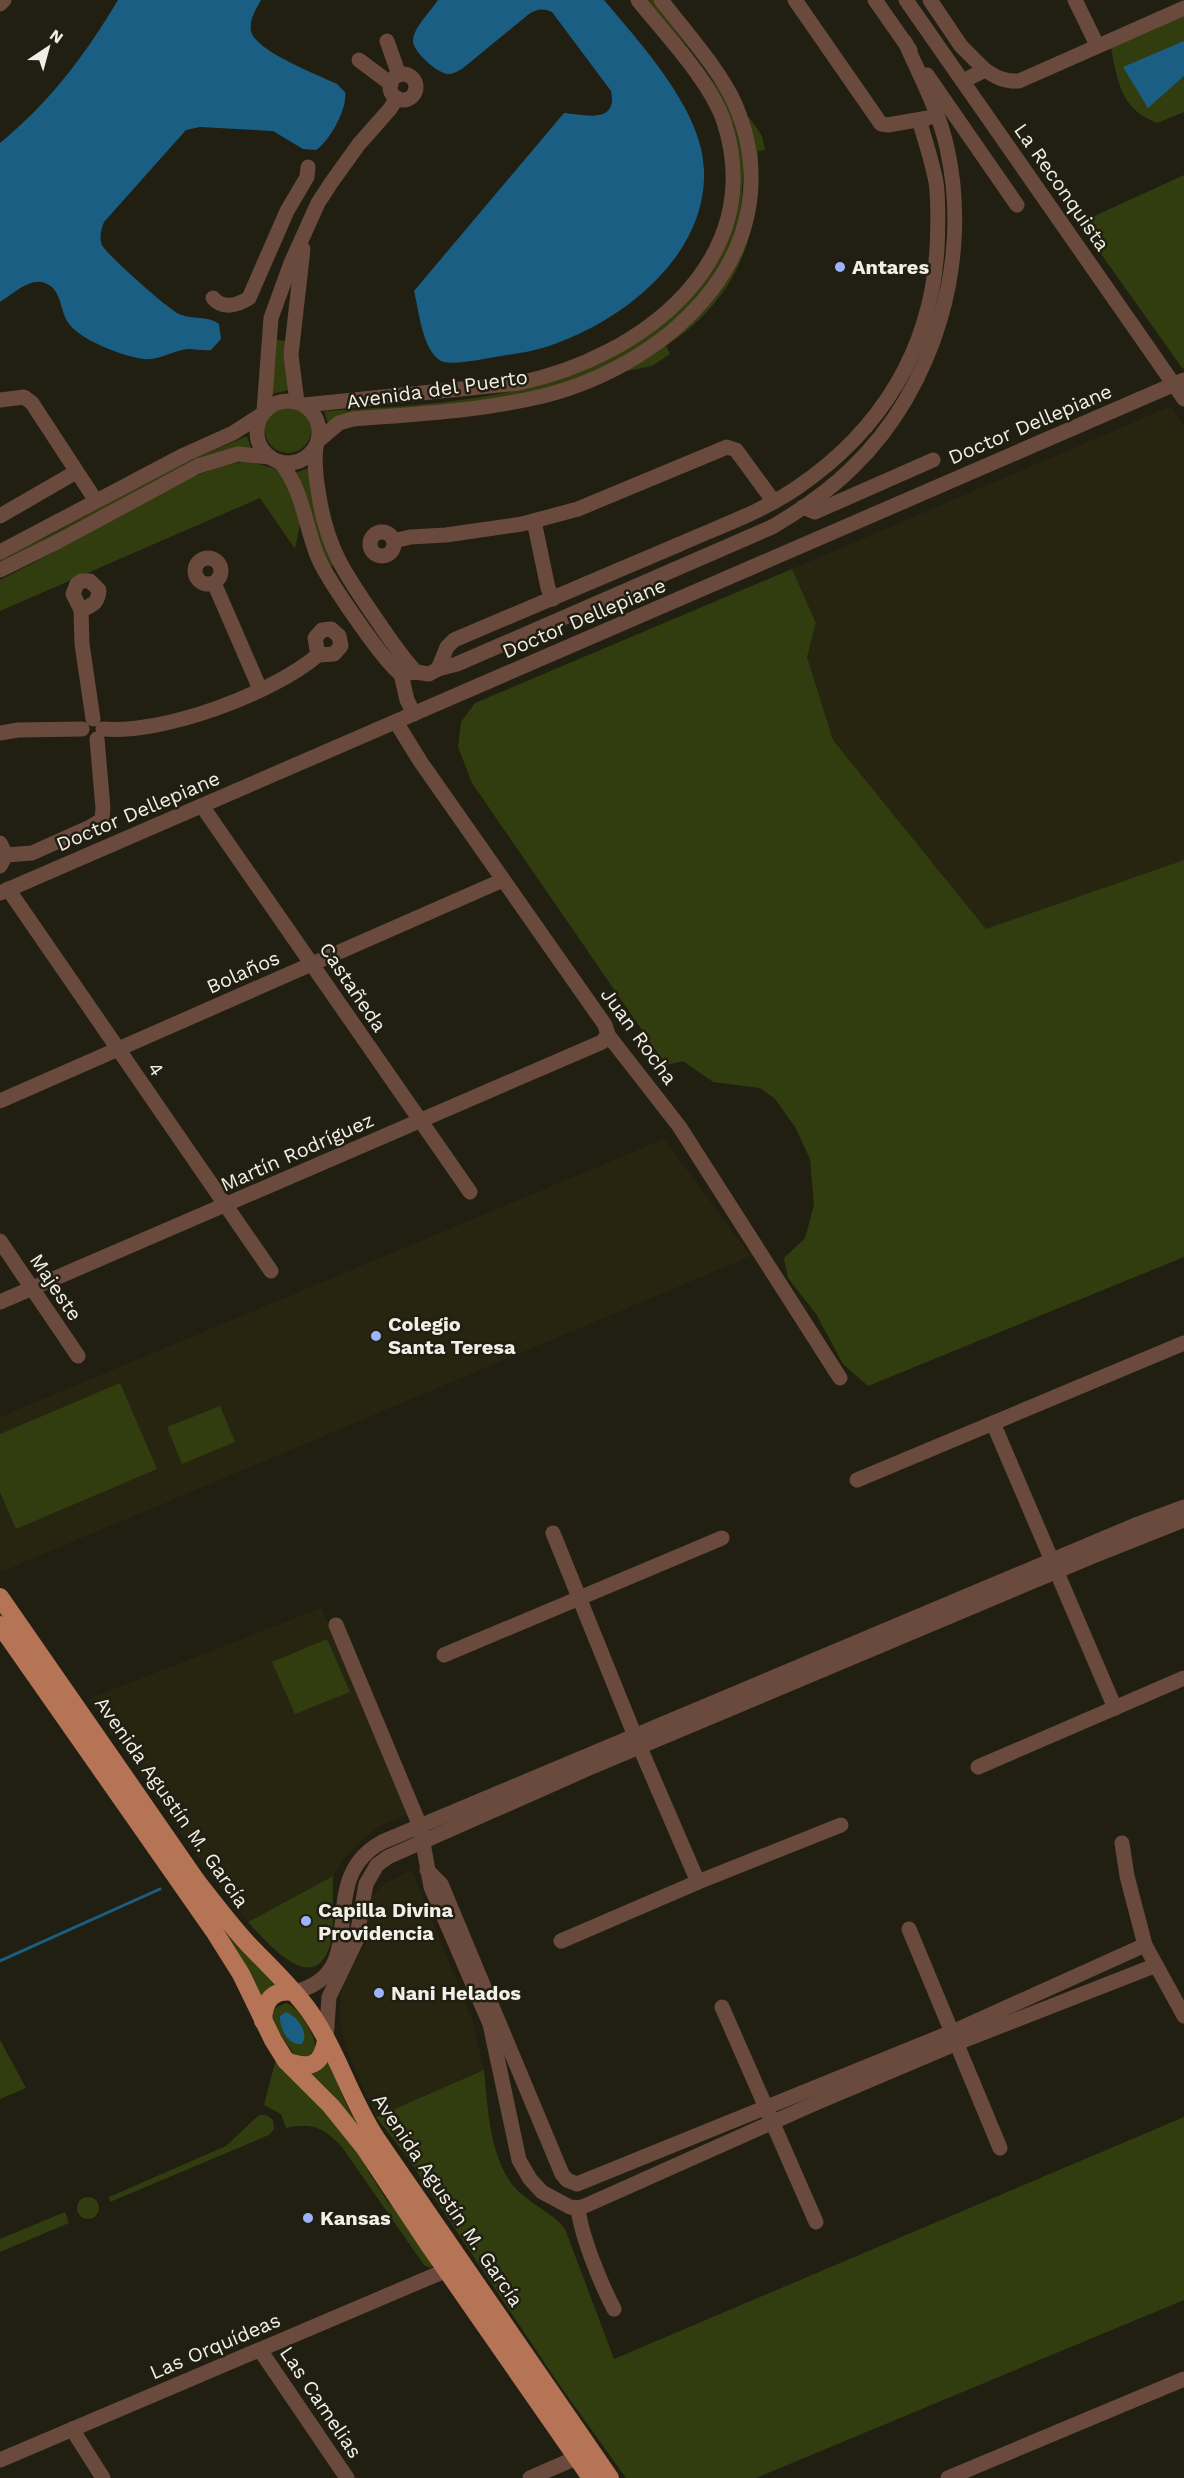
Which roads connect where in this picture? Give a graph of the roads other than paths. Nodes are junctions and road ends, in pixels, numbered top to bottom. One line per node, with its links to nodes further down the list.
1 (4, 0): 9 (street)
2 (638, 0): 34 (street, Avenida del Puerto)
3 (661, 0): 36 (street, Avenida del Puerto)
4 (795, 0): 20 (street)
5 (875, 0): 12 (street)
6 (906, 0): 16 (street, La Reconquista)
7 (930, 0): 15 (street)
8 (1075, 0): 13 (street)
9 (0, 4)
10 (1184, 8): 13 (street)
11 (387, 41): 17 (street)
12 (904, 42): 18 (street); 19 (street)
13 (1097, 45): 15 (street)
14 (359, 60): 17 (street)
15 (984, 70): 16 (street)
16 (963, 81): 31 (street, La Reconquista)
17 (396, 86): 25 (street)
18 (955, 114): 19 (street); 21 (street)
19 (936, 117): 20 (street); 22 (street)
20 (919, 120): 43 (street)
21 (972, 138): 22 (street); 24 (street)
22 (947, 148): 39 (street)
23 (308, 167): 26 (street)
24 (1017, 206)
25 (308, 226): 29 (street); 30 (street)
26 (256, 283): 28 (street); 29 (street)
27 (213, 298): 28 (street)
28 (249, 298): 29 (street)
29 (274, 306): 30 (street); 35 (street)
30 (294, 315): 34 (street)
31 (1179, 382): 32 (street, La Reconquista); 62 (street, Doctor Dellepiane)
32 (1184, 399)
33 (0, 400): 40 (street)
34 (300, 403): 35 (street); 36 (street)
35 (263, 413): 37 (street); 42 (street)
36 (317, 442): 37 (street); 50 (street)
37 (275, 459): 51 (street); 52 (street)
38 (933, 460): 41 (street)
39 (854, 466): 41 (street); 44 (street)
40 (76, 472): 42 (street); 45 (street)
41 (872, 487): 44 (street)
42 (96, 501): 49 (street)
43 (775, 502): 44 (street); 46 (street); 47 (street); 54 (street)
44 (799, 511): 47 (street)
45 (0, 516)
46 (534, 521): 48 (street); 54 (street)
47 (778, 524): 56 (street)
48 (394, 541)
49 (0, 552)
50 (340, 565): 52 (street); 60 (street)
51 (0, 570)
52 (326, 573): 60 (street)
53 (214, 583): 61 (street)
54 (550, 600): 56 (street); 57 (street); 59 (street)
55 (81, 609): 64 (street)
56 (565, 617): 57 (street)
57 (549, 624): 59 (street)
58 (318, 655): 61 (street)
59 (438, 669): 60 (street)
60 (409, 673): 62 (street)
61 (260, 689): 64 (street)
62 (414, 714): 63 (street, Doctor Dellepiane)
63 (396, 722): 66 (street, Doctor Dellepiane); 68 (street, Juan Rocha)
64 (94, 729): 65 (street); 67 (street)
65 (0, 733)
66 (202, 806): 69 (street, Doctor Dellepiane); 70 (street, Castañeda)
67 (2, 855)
68 (503, 880): 70 (street, Bolaños); 71 (street, Juan Rocha)
69 (4, 891): 72 (street, 4)
70 (313, 965): 72 (street, Bolaños); 74 (street, Castañeda)
71 (608, 1035): 74 (street, Martín Rodríguez); 85 (street, Juan Rocha)
72 (117, 1050): 73 (street, Bolaños); 76 (street, 4)
73 (0, 1101)
74 (419, 1121): 75 (street, Castañeda); 76 (street, Martín Rodríguez)
75 (470, 1192)
76 (226, 1206): 78 (street, 4); 79 (street, Martín Rodríguez)
77 (0, 1241): 79 (street, Majeste)
78 (271, 1271)
79 (31, 1288): 80 (street, Martín Rodríguez); 84 (street, Majeste)
80 (0, 1302)
81 (1184, 1343): 83 (street)
82 (1184, 1350): 83 (street)
83 (1166, 1352): 86 (street)
84 (78, 1356)
85 (840, 1378)
86 (993, 1423): 87 (street); 92 (street)
87 (857, 1480)
88 (1184, 1508): 92 (street)
89 (1184, 1520): 92 (street)
90 (553, 1533): 94 (street)
91 (722, 1538): 94 (street)
92 (1053, 1566): 99 (street); 100 (street)
93 (0, 1597): 114 (main road, Avenida Agustín M. García)
94 (580, 1598): 97 (street); 100 (street)
95 (0, 1625): 117 (main road, Avenida Agustín M. García)
96 (336, 1625): 103 (street)
97 (444, 1655)
98 (1184, 1678): 99 (street)
99 (1114, 1708): 101 (street)
100 (638, 1741): 103 (street); 106 (street)
101 (978, 1767)
102 (841, 1825): 106 (street)
103 (421, 1833): 105 (street); 107 (street); 108 (street)
104 (1122, 1843): 111 (street)
105 (428, 1870): 120 (street); 121 (street)
106 (698, 1882): 110 (street)
107 (347, 1884): 108 (street); 112 (street)
108 (364, 1890): 112 (street)
109 (909, 1929): 118 (street)
110 (561, 1941)
111 (1145, 1945): 113 (street); 118 (street)
112 (339, 1966): 114 (street); 119 (street)
113 (1154, 1966): 116 (street); 118 (street)
114 (294, 1992): 117 (main road); 119 (main road, Avenida Agustín M. García)
115 (722, 2007): 123 (street)
116 (1184, 2016)
117 (263, 2021): 122 (main road, Avenida Agustín M. García)
118 (955, 2038): 123 (street); 124 (street)
119 (326, 2040): 122 (main road); 143 (main road, Avenida Agustín M. García)
120 (512, 2052): 121 (street); 125 (street)
121 (496, 2059): 127 (street)
122 (286, 2061): 131 (main road, Avenida Agustín M. García)
123 (769, 2116): 126 (street); 128 (street); 130 (street)
124 (1000, 2148)
125 (567, 2180): 126 (street); 127 (street)
126 (589, 2181): 128 (street)
127 (550, 2197): 129 (street)
128 (597, 2201): 129 (street)
129 (578, 2208): 132 (street)
130 (816, 2222)
131 (447, 2270): 133 (street, Las Orquídeas); 136 (main road, Avenida Agustín M. García)
132 (614, 2309)
133 (260, 2350): 135 (street, Las Orquídeas); 140 (street, Las Camelias)
134 (1184, 2379): 138 (street)
135 (72, 2429): 137 (street, Las Orquídeas); 139 (street)
136 (576, 2458): 141 (street); 142 (main road, Avenida Agustín M. García)
137 (0, 2460)
138 (982, 2472): 144 (street)
139 (103, 2478)
140 (347, 2478)
141 (530, 2478)
142 (591, 2478)
143 (610, 2478)
144 (948, 2478)

